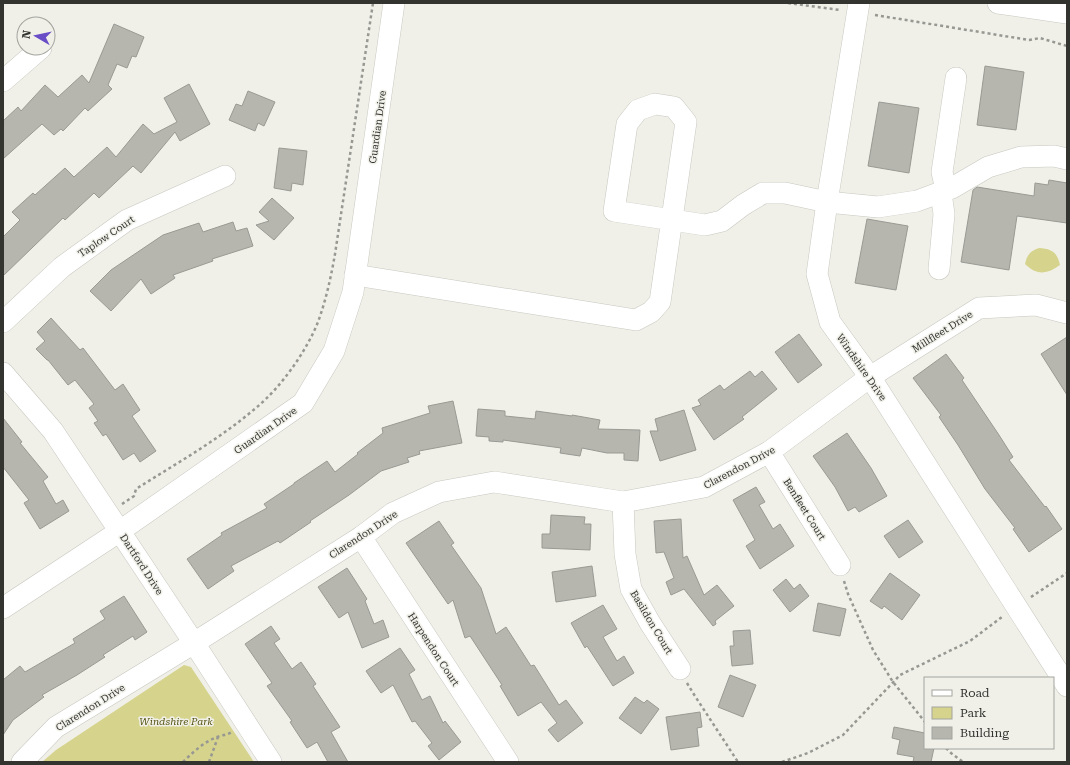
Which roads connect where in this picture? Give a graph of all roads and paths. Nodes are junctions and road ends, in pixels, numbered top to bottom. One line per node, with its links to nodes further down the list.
1 (373, 3): 24 (path)
2 (394, 3): 17 (street, Guardian Drive)
3 (788, 3): 5 (path)
4 (1007, 4): 6 (street)
5 (858, 8): 7 (path); 14 (street, Windshire Drive)
6 (1067, 13)
7 (1067, 46)
8 (32, 56): 10 (street)
9 (956, 78): 13 (street)
10 (3, 81)
11 (1067, 159): 13 (street)
12 (225, 176): 19 (street, Taplow Court)
13 (943, 191): 14 (street); 16 (street)
14 (827, 202): 15 (street); 21 (street, Windshire Drive)
15 (672, 220): 15 (street); 17 (street)
16 (939, 269)
17 (356, 275): 24 (street, Guardian Drive)
18 (1067, 313): 21 (street, Millfleet Drive)
19 (3, 322)
20 (3, 373): 24 (street, Dartford Drive)
21 (870, 377): 22 (street, Clarendon Drive); 28 (street, Windshire Drive)
22 (769, 452): 23 (street, Clarendon Drive); 26 (street, Benfleet Court)
23 (623, 502): 25 (street, Clarendon Drive); 31 (street, Basildon Court)
24 (115, 523): 29 (street, Guardian Drive); 30 (street, Dartford Drive)
25 (361, 536): 30 (street, Clarendon Drive); 42 (street, Harpendon Court)
26 (840, 566): 32 (path)
27 (1067, 573): 28 (path)
28 (1016, 606): 32 (path); 33 (street, Windshire Drive)
29 (3, 608)
30 (194, 643): 35 (street, Dartford Drive); 38 (street, Clarendon Drive)
31 (680, 669): 43 (path)
32 (893, 682): 34 (path); 44 (path)
33 (1067, 686)
34 (924, 721)
35 (245, 722): 36 (path); 41 (street, Dartford Drive)
36 (218, 737): 39 (path); 40 (path)
37 (947, 749): 45 (path)
38 (22, 762)
39 (183, 762)
40 (209, 762)
41 (271, 762)
42 (508, 762)
43 (738, 762)
44 (782, 762)
45 (963, 762)

